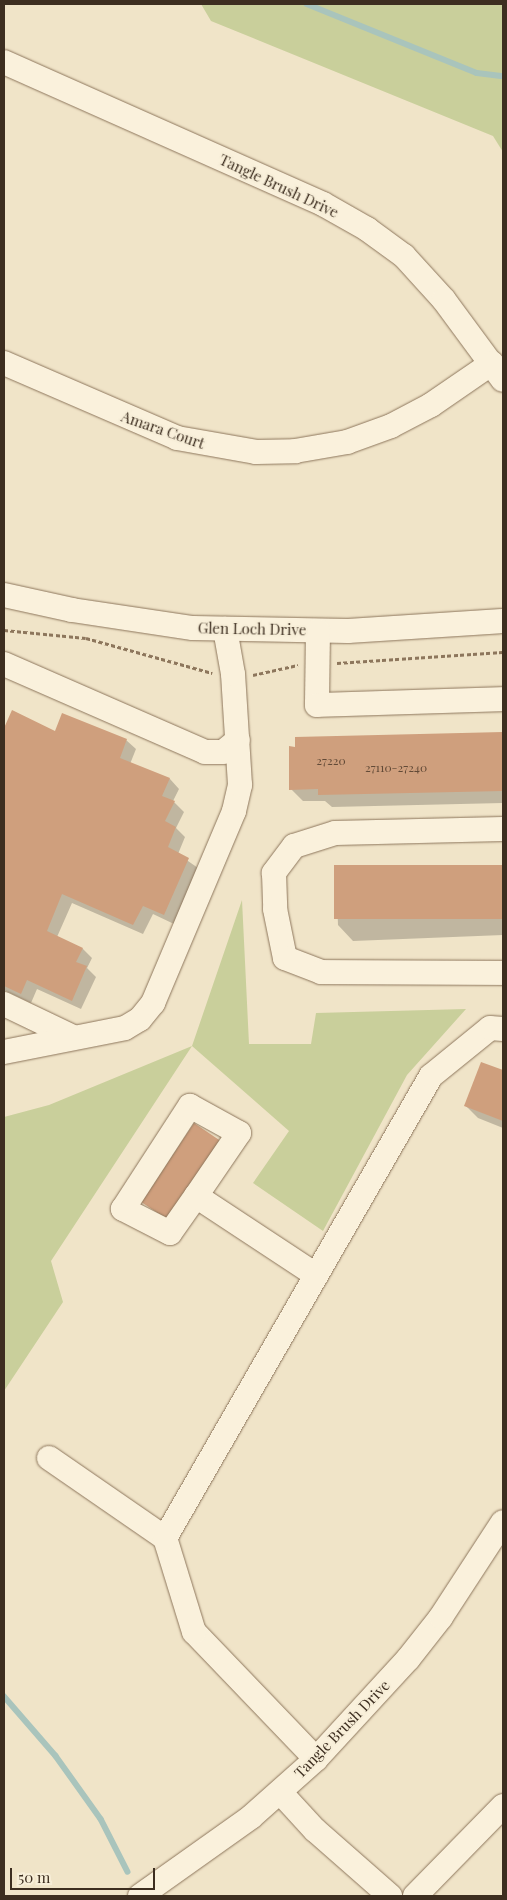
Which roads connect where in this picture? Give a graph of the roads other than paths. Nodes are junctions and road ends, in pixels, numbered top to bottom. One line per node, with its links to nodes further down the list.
1 (4, 62): 3 (street, Tangle Brush Drive)
2 (4, 363): 3 (street, Amara Court)
3 (497, 372)
4 (4, 594): 6 (street, Glen Loch Drive)
5 (503, 621): 7 (street, Glen Loch Drive)
6 (224, 629): 7 (street, Glen Loch Drive); 10 (street)
7 (318, 631): 9 (street)
8 (4, 664): 10 (street)
9 (503, 699)
10 (238, 740): 15 (street)
11 (503, 829): 12 (street)
12 (503, 973)
13 (4, 1004): 15 (street)
14 (503, 1028): 18 (street)
15 (74, 1037): 16 (street)
16 (4, 1052)
17 (196, 1196): 17 (street); 18 (street)
18 (316, 1275): 21 (street)
19 (49, 1458): 21 (street)
20 (503, 1522): 22 (street, Tangle Brush Drive)
21 (165, 1538): 22 (street)
22 (316, 1759): 23 (street, Tangle Brush Drive)
23 (280, 1792): 25 (street, Tangle Brush Drive); 26 (street)
24 (503, 1806): 27 (street)
25 (140, 1896)
26 (390, 1896)
27 (415, 1896)

